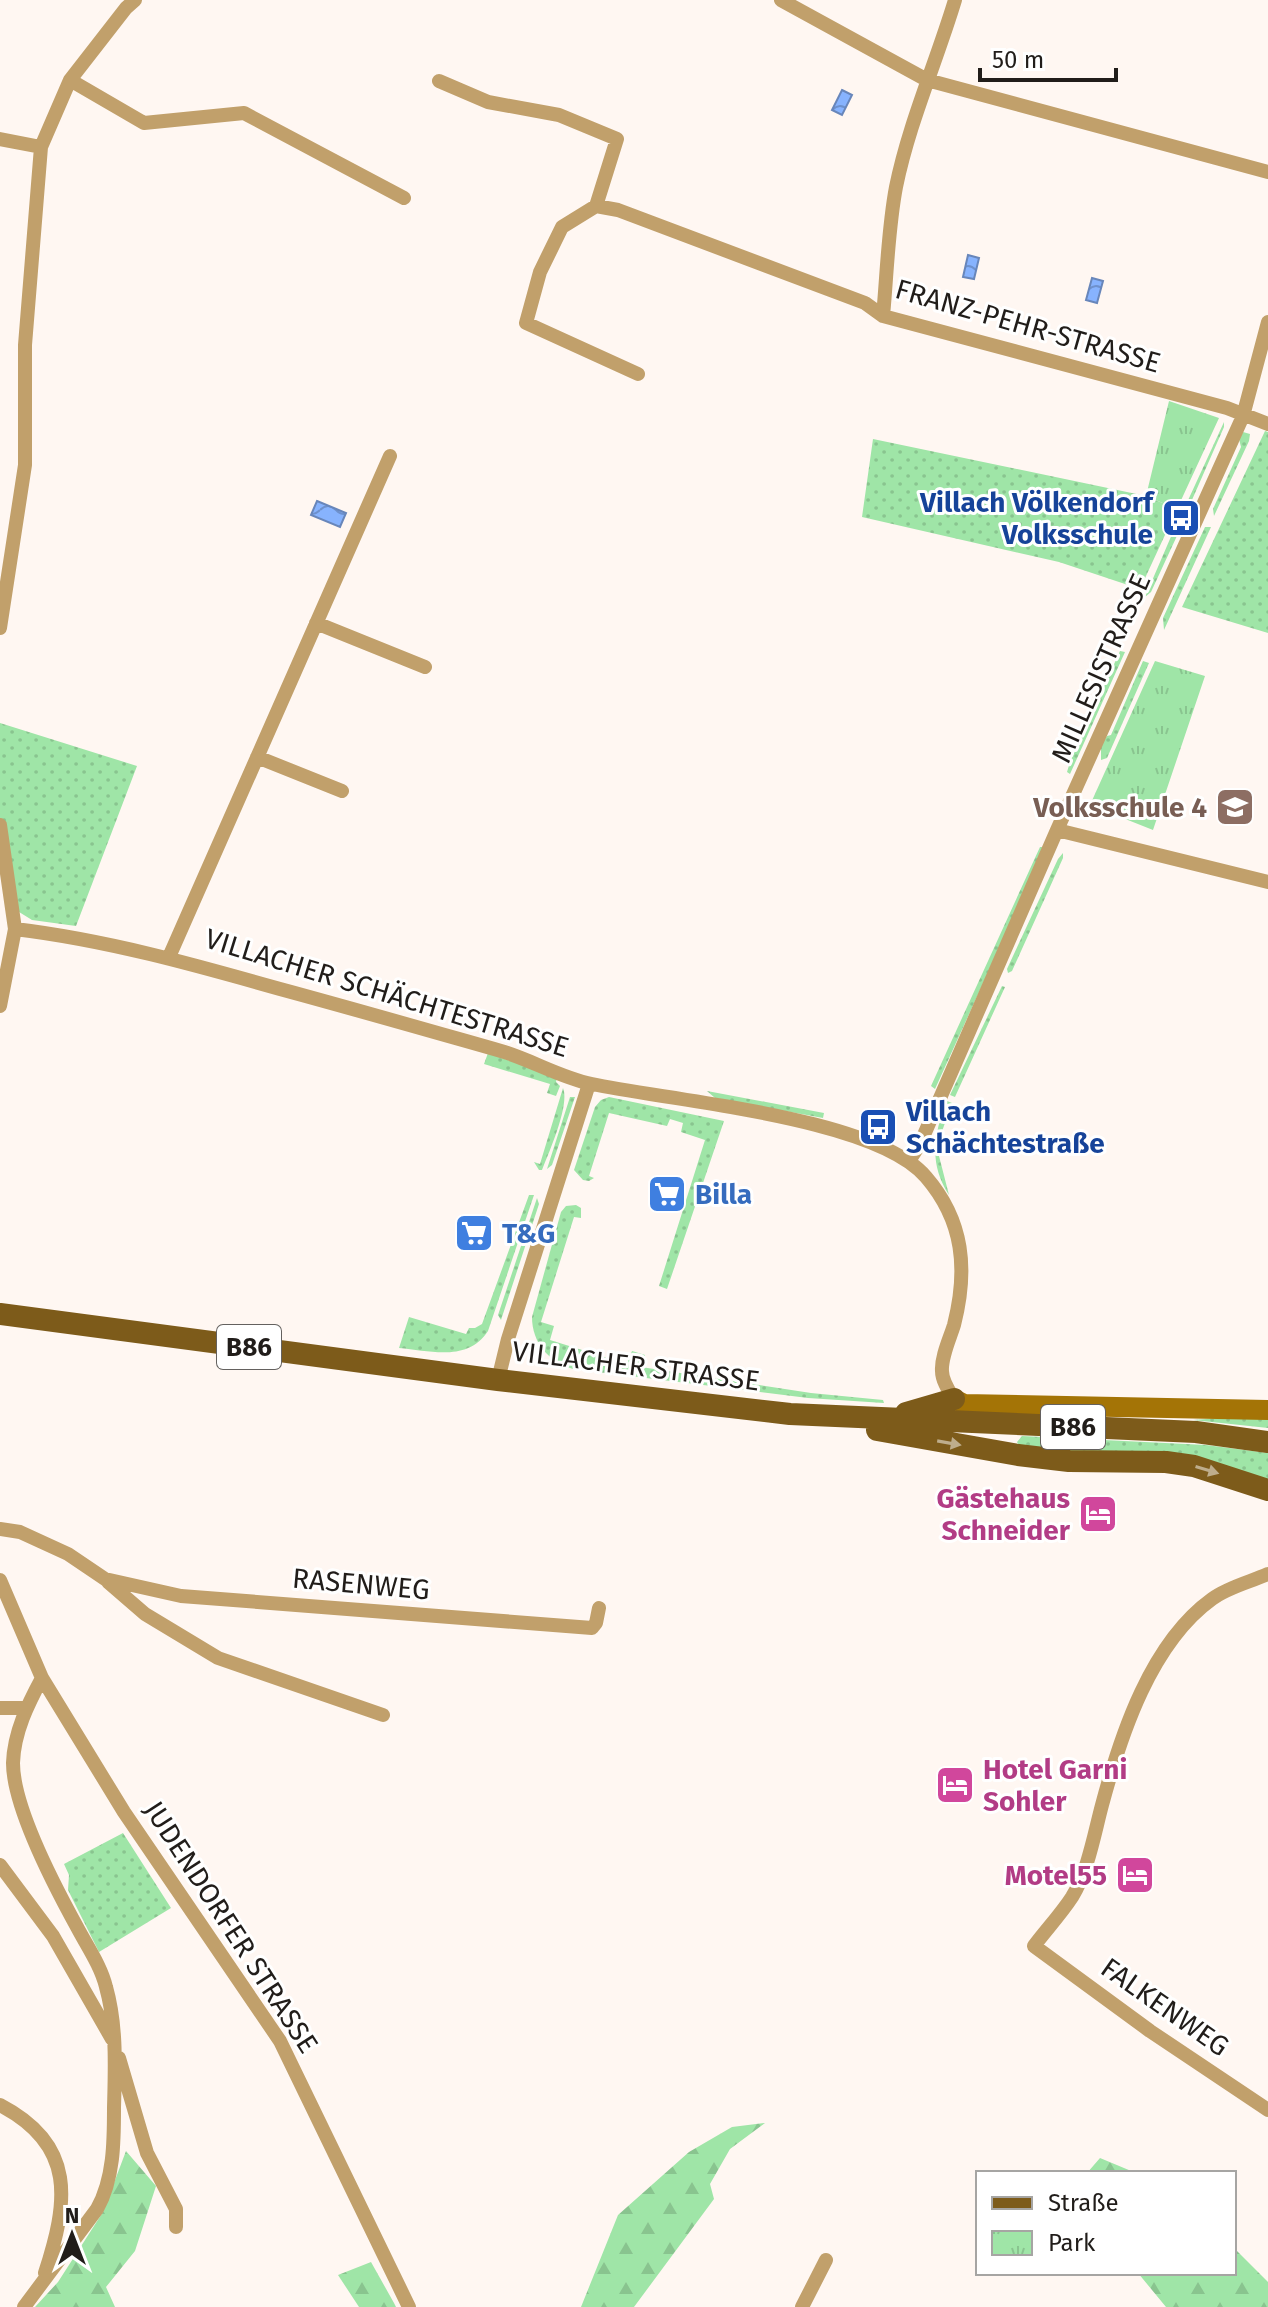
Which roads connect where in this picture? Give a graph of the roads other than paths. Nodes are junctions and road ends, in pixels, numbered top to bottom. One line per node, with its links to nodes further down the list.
1 (135, 0): 4 (street)
2 (781, 0): 5 (street)
3 (955, 0): 5 (street)
4 (70, 80): 8 (street); 10 (street)
5 (927, 80): 9 (street); 12 (street)
6 (439, 81): 11 (street)
7 (0, 139): 8 (street)
8 (41, 147): 19 (street)
9 (1268, 172)
10 (404, 198)
11 (596, 206): 12 (street, FRANZ-PEHR-STRASSE); 14 (street)
12 (883, 316): 15 (street, FRANZ-PEHR-STRASSE)
13 (1268, 322): 15 (street, MILLESISTRASSE)
14 (638, 374)
15 (1243, 416): 16 (street, FRANZ-PEHR-STRASSE); 24 (street, MILLESISTRASSE)
16 (1268, 424)
17 (390, 456): 18 (street, VILLACHER SCHÄCHTESTRASSE)
18 (316, 623): 20 (street); 21 (street, VILLACHER SCHÄCHTESTRASSE)
19 (0, 628)
20 (425, 667)
21 (257, 757): 22 (street); 28 (street, VILLACHER SCHÄCHTESTRASSE)
22 (342, 791)
23 (0, 825): 25 (street)
24 (1057, 830): 26 (street); 31 (street, MILLESISTRASSE)
25 (3, 874): 27 (street)
26 (1268, 882)
27 (15, 929): 28 (street, VILLACHER SCHÄCHTESTRASSE); 29 (street)
28 (169, 957): 30 (street, VILLACHER SCHÄCHTESTRASSE)
29 (0, 1006)
30 (589, 1084): 31 (street, VILLACHER SCHÄCHTESTRASSE); 33 (street, VILLACHER SCHÄCHTESTRASSE)
31 (909, 1161): 34 (street, VILLACHER SCHÄCHTESTRASSE)
32 (0, 1314): 33 (main road, VILLACHER STRASSE / B86)
33 (498, 1380): 36 (main road, VILLACHER STRASSE / B86)
34 (954, 1399): 35 (street); 37 (main road)
35 (1268, 1410)
36 (790, 1414): 37 (main road, VILLACHER STRASSE / B86); 39 (main road, one-way to 39)
37 (877, 1418): 38 (main road, VILLACHER STRASSE / B86)
38 (1268, 1442)
39 (1268, 1490)
40 (0, 1529): 42 (street, RASENWEG)
41 (1268, 1574): 52 (street, FALKENWEG)
42 (105, 1579): 44 (street, RASENWEG); 48 (street, RASENWEG)
43 (0, 1580): 45 (street, JUDENDORFER STRASSE)
44 (599, 1608)
45 (42, 1678): 47 (street); 57 (street, JUDENDORFER STRASSE)
46 (0, 1708): 47 (street)
47 (25, 1708): 50 (street)
48 (383, 1715)
49 (0, 1865): 50 (street)
50 (115, 2045): 53 (street); 55 (street)
51 (0, 2105): 55 (street)
52 (1268, 2110)
53 (176, 2227)
54 (826, 2260): 58 (street)
55 (40, 2289): 56 (street)
56 (24, 2307)
57 (409, 2307)
58 (802, 2307)

